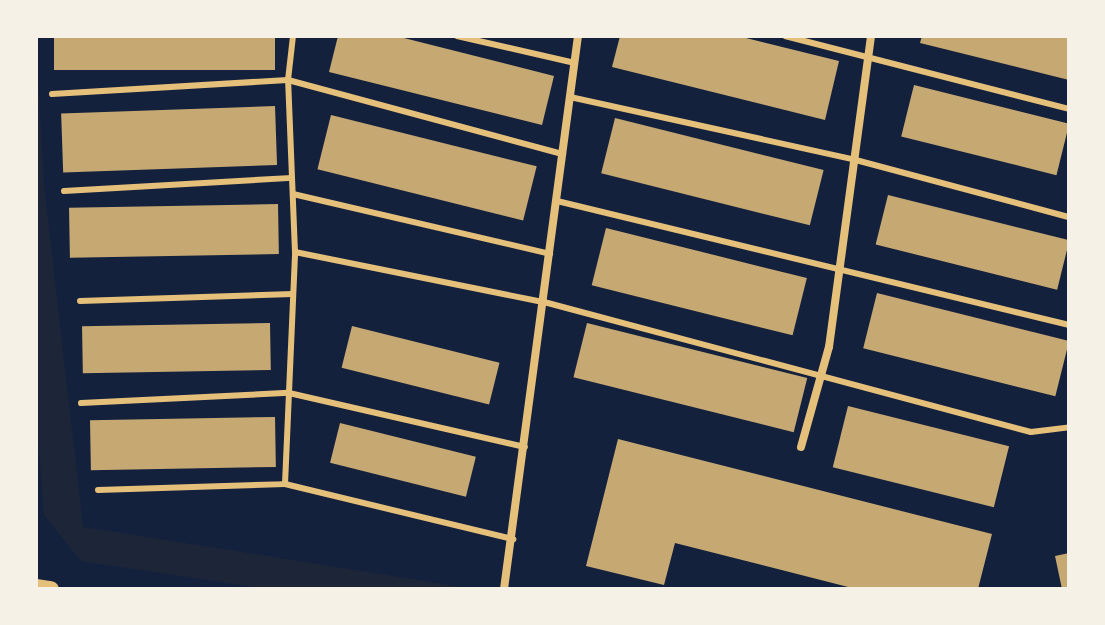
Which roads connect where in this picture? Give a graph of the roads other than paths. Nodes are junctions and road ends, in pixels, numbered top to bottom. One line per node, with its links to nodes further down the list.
1 (293, 36): 8 (lane)
2 (457, 36): 7 (lane)
3 (578, 36): 7 (street)
4 (785, 36): 6 (lane)
5 (871, 36): 6 (street)
6 (867, 58): 11 (lane); 13 (street)
7 (575, 63): 10 (street)
8 (288, 80): 9 (lane); 12 (lane); 14 (lane)
9 (52, 94)
10 (570, 97): 12 (street); 13 (lane)
11 (1069, 109)
12 (563, 154): 17 (street)
13 (852, 159): 18 (lane); 21 (street)
14 (292, 178): 15 (lane); 16 (lane)
15 (64, 191)
16 (293, 194): 19 (lane); 20 (lane)
17 (557, 201): 20 (street); 21 (lane)
18 (1069, 217)
19 (295, 252): 22 (lane); 24 (lane)
20 (550, 254): 24 (street)
21 (839, 268): 25 (lane); 26 (street)
22 (293, 294): 23 (lane); 27 (lane)
23 (80, 301)
24 (544, 302): 26 (lane); 30 (street)
25 (1069, 325)
26 (822, 371): 29 (lane); 31 (street)
27 (289, 393): 28 (lane); 30 (lane); 32 (lane)
28 (81, 403)
29 (1069, 427)
30 (525, 447): 34 (street)
31 (801, 447)
32 (285, 484): 33 (lane); 34 (lane)
33 (98, 490)
34 (513, 539): 37 (street)
35 (36, 587): 36 (main road)
36 (51, 589)
37 (504, 589)

